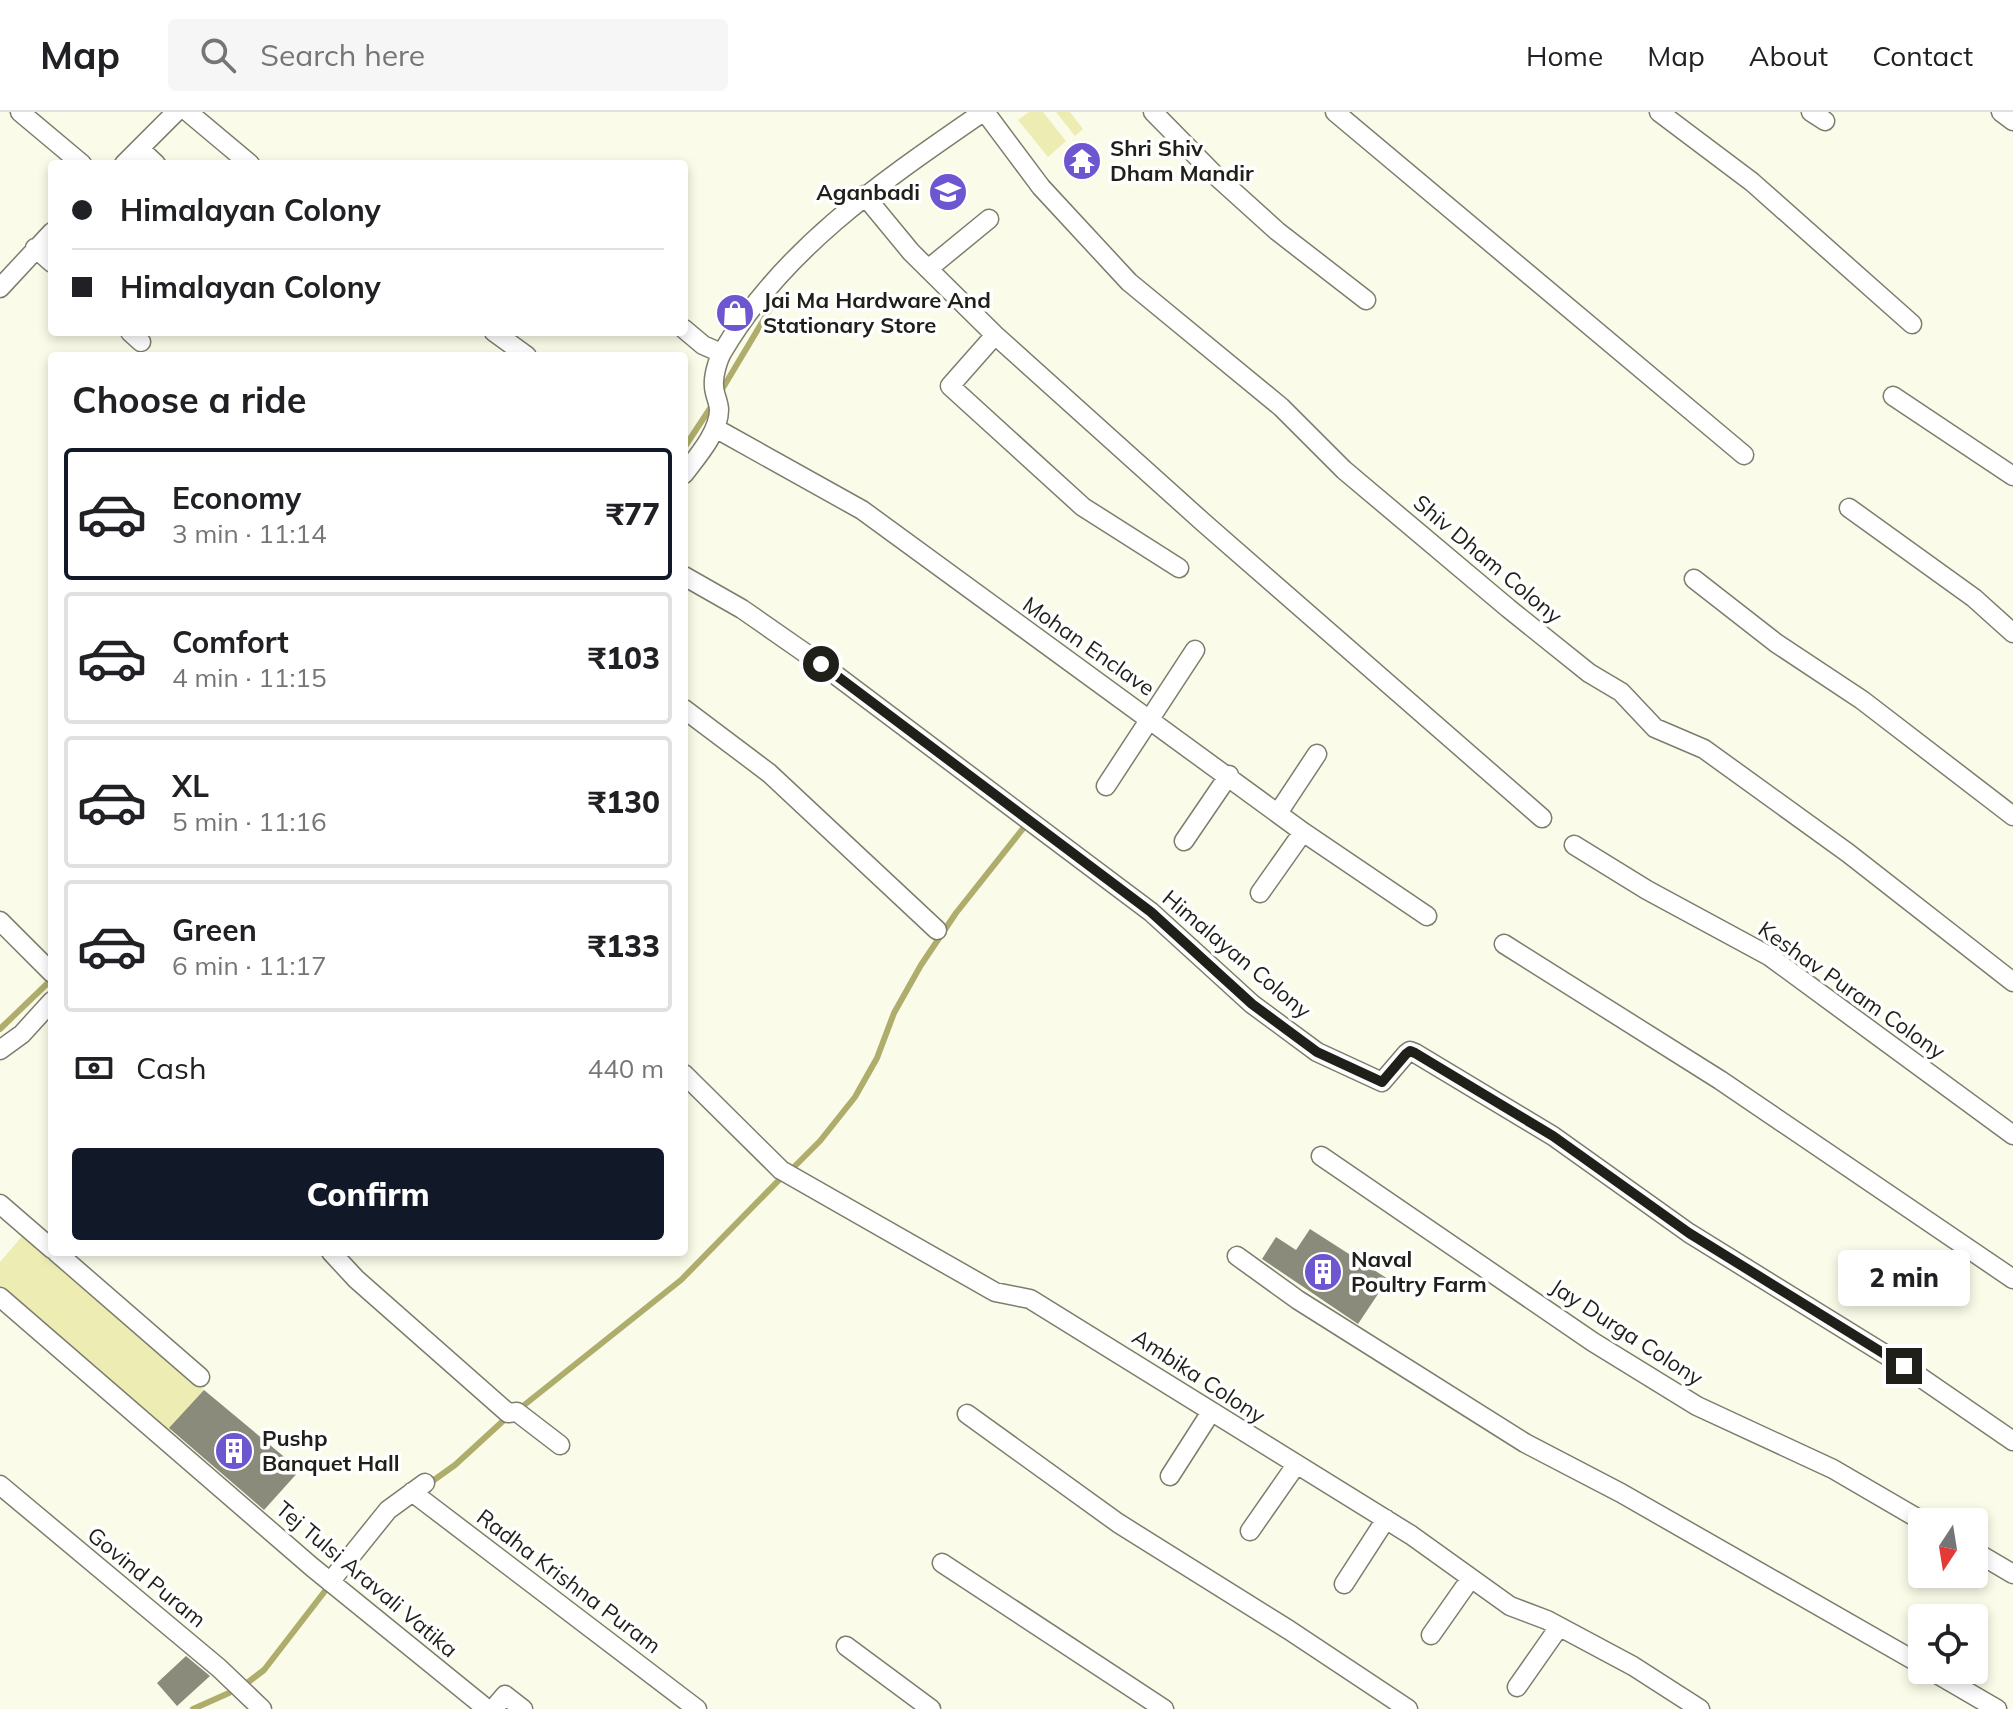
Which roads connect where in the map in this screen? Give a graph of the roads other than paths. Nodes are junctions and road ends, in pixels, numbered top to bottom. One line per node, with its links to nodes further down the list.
1 (20, 112): 11 (street)
2 (176, 112): 10 (street)
3 (188, 112): 14 (street)
4 (984, 112): 15 (street); 57 (street, Shiv Dham Colony)
5 (1153, 112): 22 (street)
6 (1335, 112): 31 (street)
7 (1659, 112): 23 (street)
8 (2001, 112): 9 (street)
9 (2013, 121)
10 (140, 149): 12 (street); 13 (street)
11 (77, 160)
12 (128, 160)
13 (152, 160)
14 (245, 160)
15 (864, 195): 20 (street); 28 (street)
16 (989, 219): 20 (street)
17 (48, 236): 18 (street)
18 (35, 248): 19 (street); 21 (street)
19 (48, 259)
20 (928, 269): 25 (street)
21 (0, 288)
22 (1366, 300)
23 (1912, 324)
24 (688, 332): 28 (street)
25 (995, 335): 35 (street); 47 (street)
26 (500, 336): 27 (street)
27 (522, 352)
28 (721, 353): 30 (street)
29 (1893, 396): 33 (street)
30 (717, 419): 32 (street); 41 (street, Mohan Enclave)
31 (1744, 455)
32 (688, 466)
33 (2013, 476)
34 (1849, 508): 38 (street)
35 (1179, 568)
36 (688, 578): 73 (street, Himalayan Colony)
37 (1694, 579): 46 (street)
38 (2013, 633)
39 (1195, 650): 41 (street)
40 (688, 712): 54 (street)
41 (1150, 719): 43 (street, Mohan Enclave); 44 (street)
42 (1317, 754): 45 (street)
43 (1229, 775): 45 (street, Mohan Enclave); 49 (street)
44 (1106, 786)
45 (1278, 813): 48 (street, Mohan Enclave)
46 (2013, 816)
47 (1542, 818)
48 (1303, 832): 51 (street); 52 (street, Mohan Enclave)
49 (1184, 841)
50 (1574, 845): 61 (street, Keshav Puram Colony)
51 (1260, 893)
52 (1427, 916)
53 (0, 921): 56 (street)
54 (937, 930)
55 (1504, 944): 68 (street)
56 (48, 969)
57 (2013, 982)
58 (48, 1005): 59 (street)
59 (0, 1050)
60 (688, 1078): 71 (street, Ambika Colony)
61 (2013, 1135)
62 (1321, 1156): 78 (street, Jay Durga Colony)
63 (0, 1204): 64 (street)
64 (48, 1245)
65 (61, 1256): 70 (street)
66 (335, 1256): 74 (street)
67 (1237, 1256): 90 (street)
68 (2013, 1279)
69 (0, 1297): 85 (street, Tej Tulsi Aravali Vatika)
70 (200, 1377)
71 (1211, 1412): 75 (street, Ambika Colony); 76 (street)
72 (967, 1414): 99 (street)
73 (2013, 1441)
74 (560, 1445)
75 (1296, 1465): 79 (street, Ambika Colony); 80 (street)
76 (1170, 1476)
77 (0, 1485): 93 (street, Govind Puram)
78 (1908, 1513)
79 (1386, 1519): 84 (street, Ambika Colony); 86 (street)
80 (1250, 1531)
81 (1988, 1559): 83 (street)
82 (942, 1563): 98 (street)
83 (2013, 1574)
84 (1471, 1578): 87 (street, Ambika Colony); 88 (street)
85 (330, 1582): 94 (street, Tej Tulsi Aravali Vatika); 96 (street, Radha Krishna Puram)
86 (1344, 1584)
87 (1559, 1627): 92 (street); 100 (street, Ambika Colony)
88 (1431, 1635)
89 (846, 1646): 97 (street)
90 (1908, 1657)
91 (1954, 1684): 101 (street)
92 (1517, 1687)
93 (262, 1709)
94 (490, 1709): 95 (street, Tej Tulsi Aravali Vatika)
95 (523, 1709)
96 (697, 1709)
97 (931, 1709)
98 (1164, 1709)
99 (1408, 1709)
100 (1700, 1709)
101 (1997, 1709)

